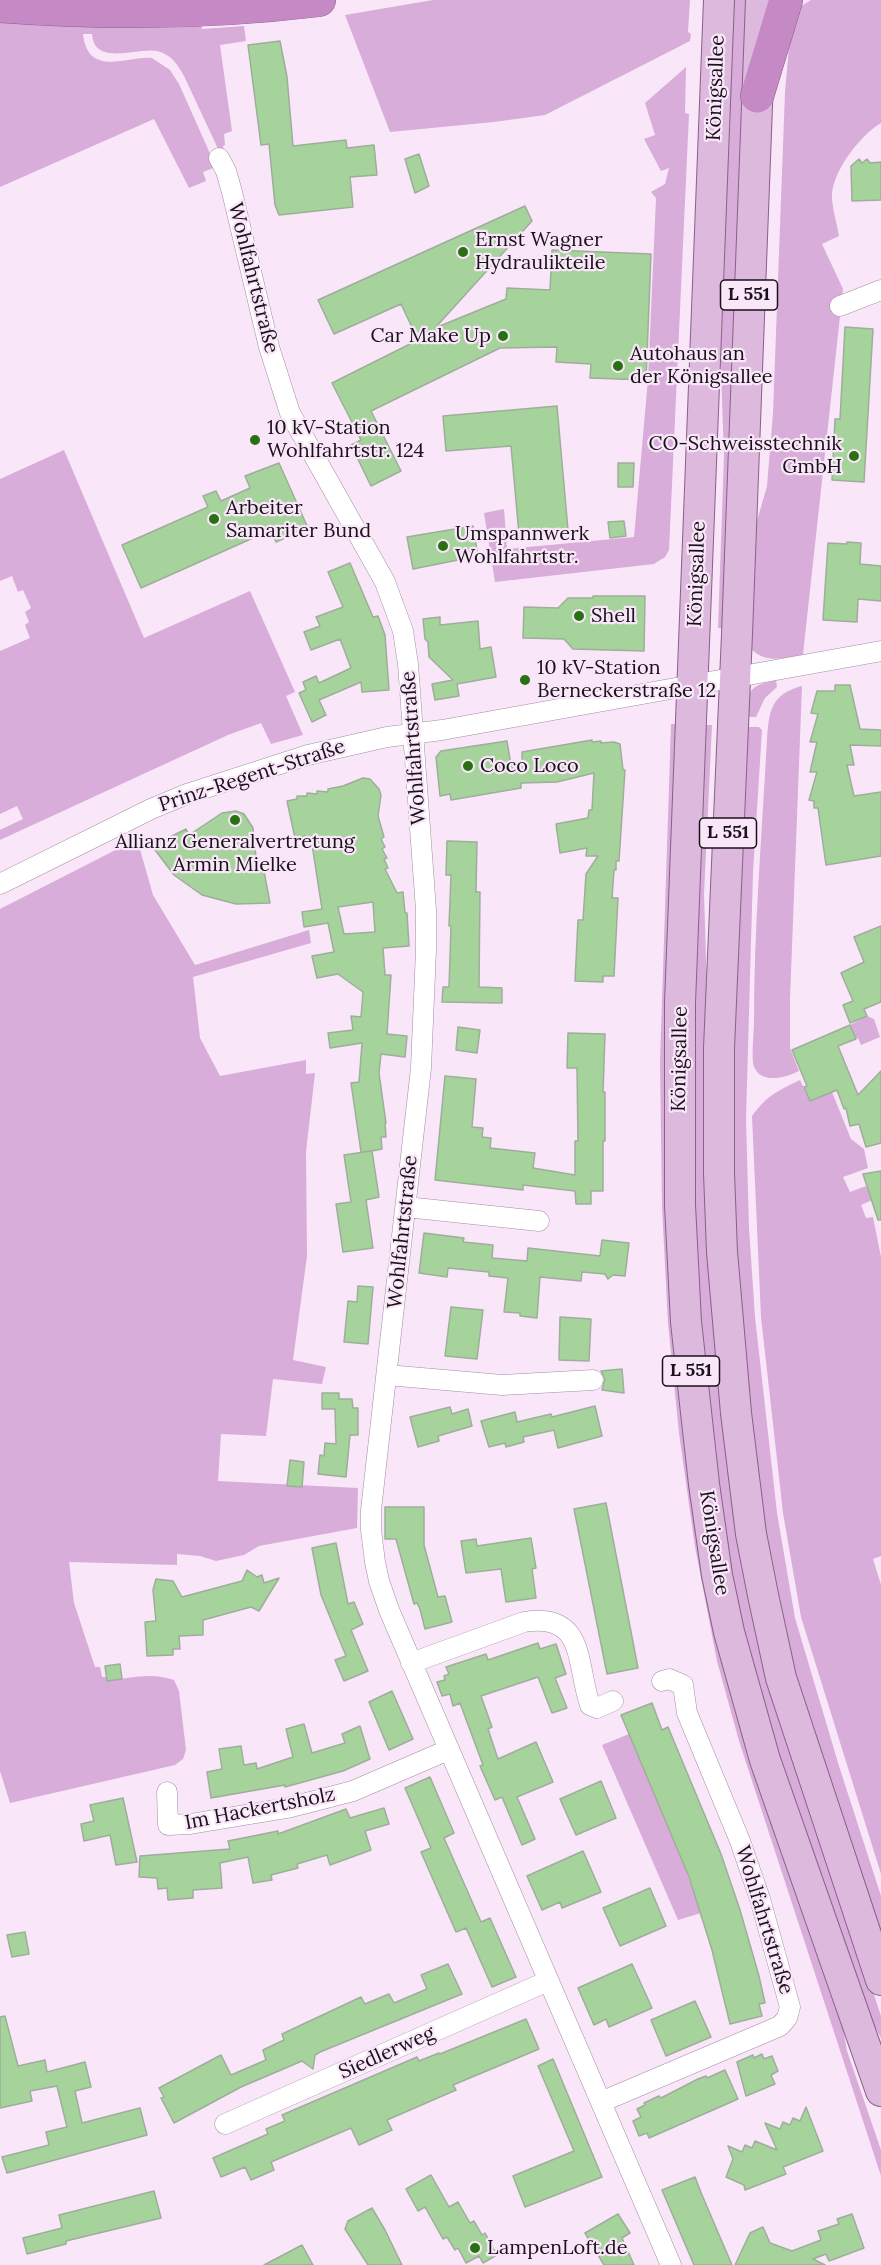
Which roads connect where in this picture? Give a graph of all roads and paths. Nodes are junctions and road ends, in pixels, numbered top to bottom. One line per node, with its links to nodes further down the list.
1 (319, 0): 5 (highway)
2 (718, 0): 12 (main road, Königsallee / L 551)
3 (761, 0): 6 (main road, Königsallee / L 551)
4 (786, 0): 6 (highway)
5 (0, 6)
6 (757, 96): 11 (main road, Königsallee / L 551)
7 (219, 158): 13 (street, Wohlfahrtstraße)
8 (881, 290): 9 (street)
9 (840, 306)
10 (881, 651): 11 (street, Prinz-Regent-Straße)
11 (735, 676): 12 (street, Prinz-Regent-Straße); 24 (main road, Königsallee / L 551)
12 (693, 684): 13 (street, Prinz-Regent-Straße); 26 (main road, Königsallee / L 551)
13 (412, 733): 14 (street, Prinz-Regent-Straße); 15 (street, Wohlfahrtstraße)
14 (0, 884)
15 (406, 1207): 16 (street); 17 (street, Wohlfahrtstraße)
16 (539, 1221)
17 (387, 1375): 18 (street); 19 (street, Wohlfahrtstraße)
18 (593, 1380)
19 (411, 1663): 21 (street); 22 (street, Wohlfahrtstraße)
20 (662, 1681): 27 (street, Wohlfahrtstraße)
21 (613, 1701)
22 (448, 1750): 23 (street, Im Hackertsholz); 25 (street, Wohlfahrtstraße)
23 (167, 1792)
24 (881, 1980)
25 (548, 1981): 27 (street, Wohlfahrtstraße); 28 (street, Siedlerweg)
26 (881, 2091)
27 (601, 2102): 29 (street, Wohlfahrtstraße)
28 (225, 2124)
29 (671, 2265)

